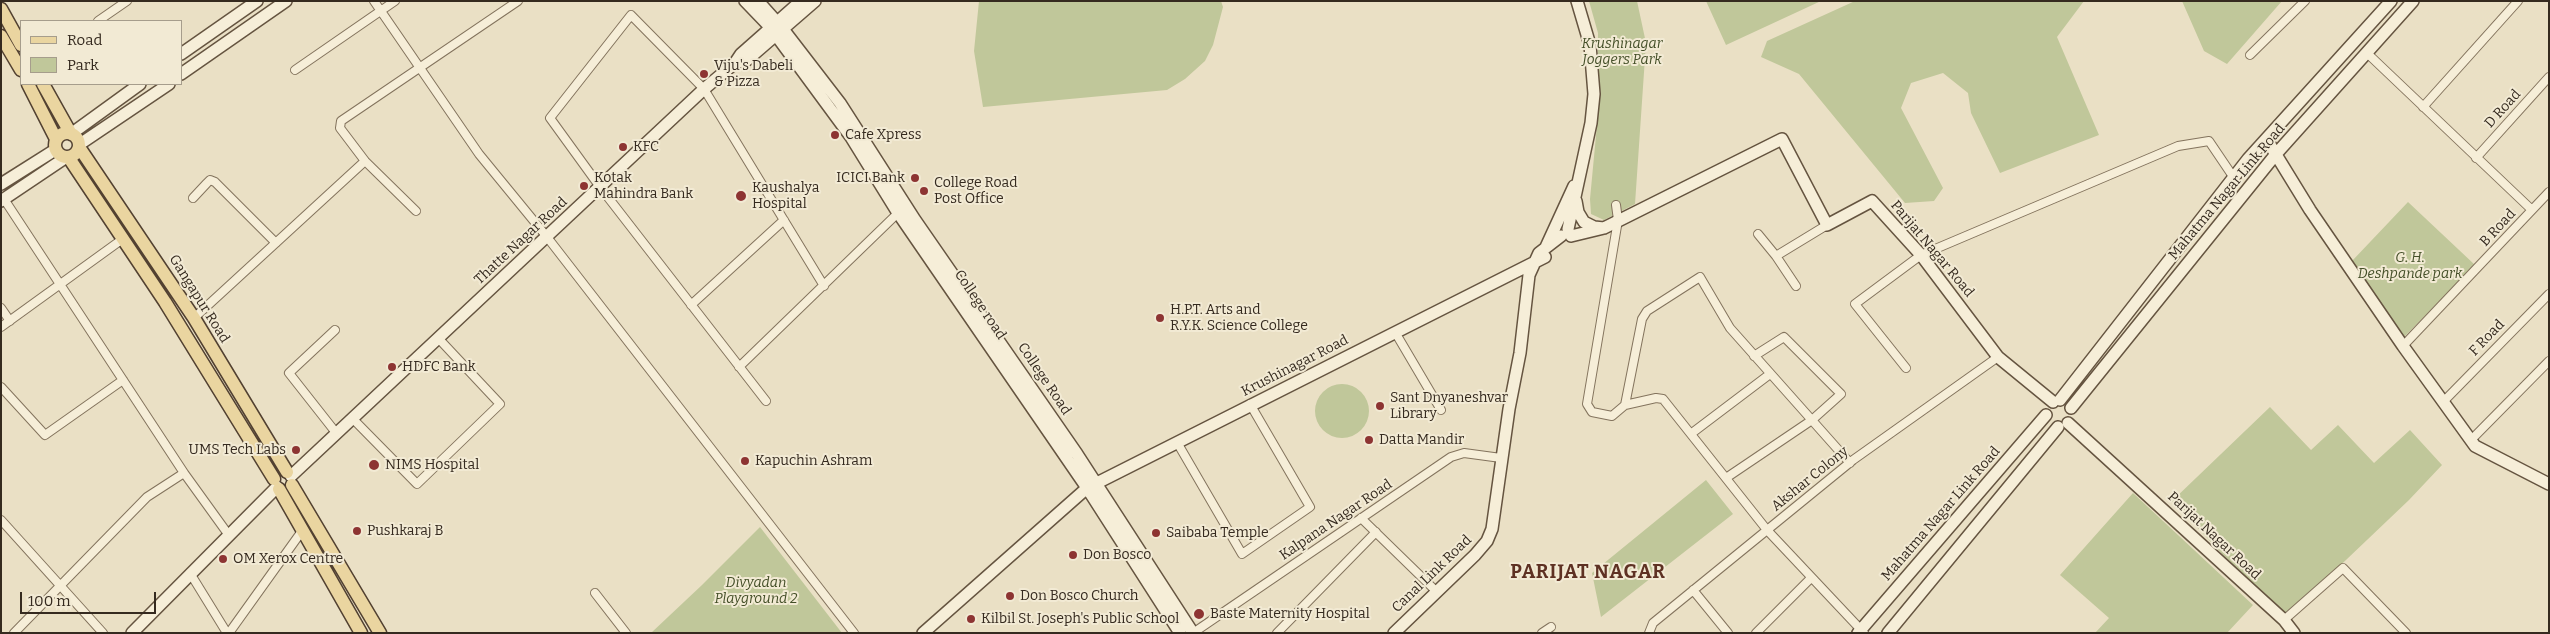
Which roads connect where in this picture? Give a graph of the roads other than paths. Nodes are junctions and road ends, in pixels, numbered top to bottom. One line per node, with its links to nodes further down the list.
1 (127, 1): 18 (street)
2 (257, 1): 22 (street)
3 (286, 1): 28 (street)
4 (374, 1): 17 (street)
5 (395, 1): 17 (street)
6 (518, 1): 26 (street)
7 (745, 1): 19 (street, College road)
8 (758, 1): 19 (street, College Road)
9 (801, 1): 19 (street)
10 (815, 1): 19 (street)
11 (1577, 1): 48 (street, Canal Link Road)
12 (2304, 1): 24 (street)
13 (2391, 1): 37 (street, Mahatma Nagar Link Road)
14 (2413, 1): 23 (street, Mahatma Nagar Link Road)
15 (2518, 1): 35 (street)
16 (1, 8): 21 (main road)
17 (381, 11): 26 (street); 27 (street)
18 (99, 20)
19 (776, 28): 34 (street, Thatte Nagar Road); 54 (street, College road); 113 (street, College Road)
20 (1, 36): 25 (main road)
21 (20, 43)
22 (182, 53)
23 (2368, 54): 35 (street); 40 (street, Mahatma Nagar Link Road)
24 (2250, 56)
25 (20, 68)
26 (420, 69): 43 (street); 61 (street)
27 (295, 70)
28 (182, 73)
29 (2549, 77): 42 (street, D Road)
30 (28, 85): 38 (main road)
31 (44, 85): 36 (main road)
32 (139, 85): 36 (street)
33 (168, 85): 39 (street)
34 (704, 89): 46 (street, Thatte Nagar Road); 46 (street); 55 (street)
35 (2423, 107): 42 (street)
36 (71, 134): 38 (main road); 39 (main road)
37 (2266, 140): 40 (street); 44 (street, Mahatma Nagar Link Road)
38 (55, 144): 41 (main road); 45 (street)
39 (79, 146): 41 (main road); 76 (main road, Gangapur Road)
40 (2276, 154): 82 (street); 96 (street, Mahatma Nagar Link Road)
41 (67, 158): 50 (street); 62 (main road)
42 (2476, 158): 52 (street)
43 (364, 161): 53 (street); 63 (street)
44 (2234, 178): 65 (street); 92 (street, Mahatma Nagar Link Road)
45 (1, 184)
46 (600, 187): 61 (street, Thatte Nagar Road); 74 (street)
47 (2549, 192): 52 (street, B Road)
48 (1572, 196): 58 (street); 59 (street, Canal Link Road); 64 (street, Canal Link Road)
49 (193, 198): 63 (street)
50 (3, 200): 69 (street)
51 (1616, 205): 56 (street)
52 (2532, 210): 82 (street, B Road)
53 (416, 211)
54 (898, 213): 70 (street); 113 (street, College road)
55 (784, 220): 70 (street); 74 (street)
56 (1618, 220): 57 (street); 58 (street); 95 (street)
57 (1827, 225): 65 (street, Parijat Nagar Road); 66 (street)
58 (1599, 228): 59 (street)
59 (1566, 234): 64 (street, Canal Link Road)
60 (1758, 234): 66 (street)
61 (547, 237): 81 (street, Thatte Nagar Road); 136 (street)
62 (124, 238): 69 (street); 112 (main road)
63 (276, 243): 76 (street)
64 (1544, 253): 67 (street, Canal Link Road); 68 (street); 73 (street, Canal Link Road)
65 (1921, 255): 84 (street, Parijat Nagar Road); 87 (street)
66 (1776, 256): 71 (street)
67 (1534, 264): 68 (street); 73 (street, Canal Link Road)
68 (1517, 272): 80 (street, Krushinagar Road)
69 (60, 285): 77 (street); 89 (street)
70 (824, 286): 86 (street)
71 (1796, 286)
72 (2549, 294): 93 (street, F Road)
73 (1527, 299): 106 (street, Canal Link Road)
74 (691, 305): 86 (street)
75 (1, 308): 77 (street)
76 (194, 318): 109 (main road, Gangapur Road)
77 (10, 321): 78 (street)
78 (1, 328)
79 (335, 330): 102 (street)
80 (1395, 332): 94 (street, Krushinagar Road); 97 (street)
81 (439, 339): 99 (street, Thatte Nagar Road); 99 (street)
82 (2403, 346): 93 (street)
83 (1754, 356): 88 (street); 95 (street); 100 (street)
84 (1998, 357): 92 (street, Parijat Nagar Road); 107 (street, Akshar Colony)
85 (2549, 361): 104 (street)
86 (739, 367): 91 (street)
87 (1906, 368)
88 (1770, 374): 100 (street); 103 (street)
89 (123, 380): 90 (street); 108 (street)
90 (1, 386)
91 (766, 401)
92 (2056, 401): 96 (street); 98 (street)
93 (2444, 401): 104 (street)
94 (1250, 404): 105 (street, Krushinagar Road); 105 (street)
95 (1625, 406): 103 (street)
96 (2071, 408): 101 (street)
97 (1441, 410)
98 (2046, 415): 101 (street); 128 (street, Mahatma Nagar Link Road)
99 (353, 419): 102 (street, Thatte Nagar Road)
100 (1812, 420): 107 (street); 110 (street)
101 (2063, 425): 126 (street, Parijat Nagar Road); 146 (street)
102 (337, 434): 109 (street, Thatte Nagar Road)
103 (1692, 434): 110 (street)
104 (2471, 440): 111 (street)
105 (1178, 444): 113 (street, Krushinagar Road)
106 (1501, 458): 114 (street, Kalpana Nagar Road); 124 (street, Canal Link Road)
107 (1850, 463): 116 (street, Akshar Colony)
108 (184, 473): 119 (street); 122 (street)
109 (290, 478): 112 (main road); 134 (main road, Gangapur Road)
110 (1726, 478): 116 (street)
111 (2549, 484)
112 (277, 485): 117 (main road); 119 (street)
113 (1091, 486): 137 (street, Krushinagar Road); 138 (street, College road); 139 (street, College Road)
114 (1361, 518): 118 (street); 139 (street, Kalpana Nagar Road)
115 (1, 520): 122 (street)
116 (1767, 530): 121 (street); 123 (street, Akshar Colony)
117 (302, 531): 132 (street); 133 (main road)
118 (1376, 532): 124 (street); 140 (street)
119 (228, 534): 120 (street)
120 (190, 573): 131 (street); 132 (street)
121 (1811, 578): 128 (street); 145 (street)
122 (60, 584): 129 (street); 130 (street)
123 (1693, 590): 143 (street, Akshar Colony); 144 (street)
124 (1437, 592): 141 (street, Canal Link Road)
125 (594, 593): 135 (street)
126 (2284, 620): 147 (street, Parijat Nagar Road); 148 (street)
127 (1551, 627): 142 (street)
128 (1861, 632)
129 (14, 633)
130 (103, 633)
131 (132, 633)
132 (228, 633)
133 (361, 633)
134 (380, 633)
135 (626, 633)
136 (854, 633)
137 (923, 633)
138 (1180, 633)
139 (1193, 633)
140 (1277, 633)
141 (1394, 633)
142 (1542, 633)
143 (1649, 633)
144 (1728, 633)
145 (1756, 633)
146 (1888, 633)
147 (2294, 633)
148 (2406, 633)

